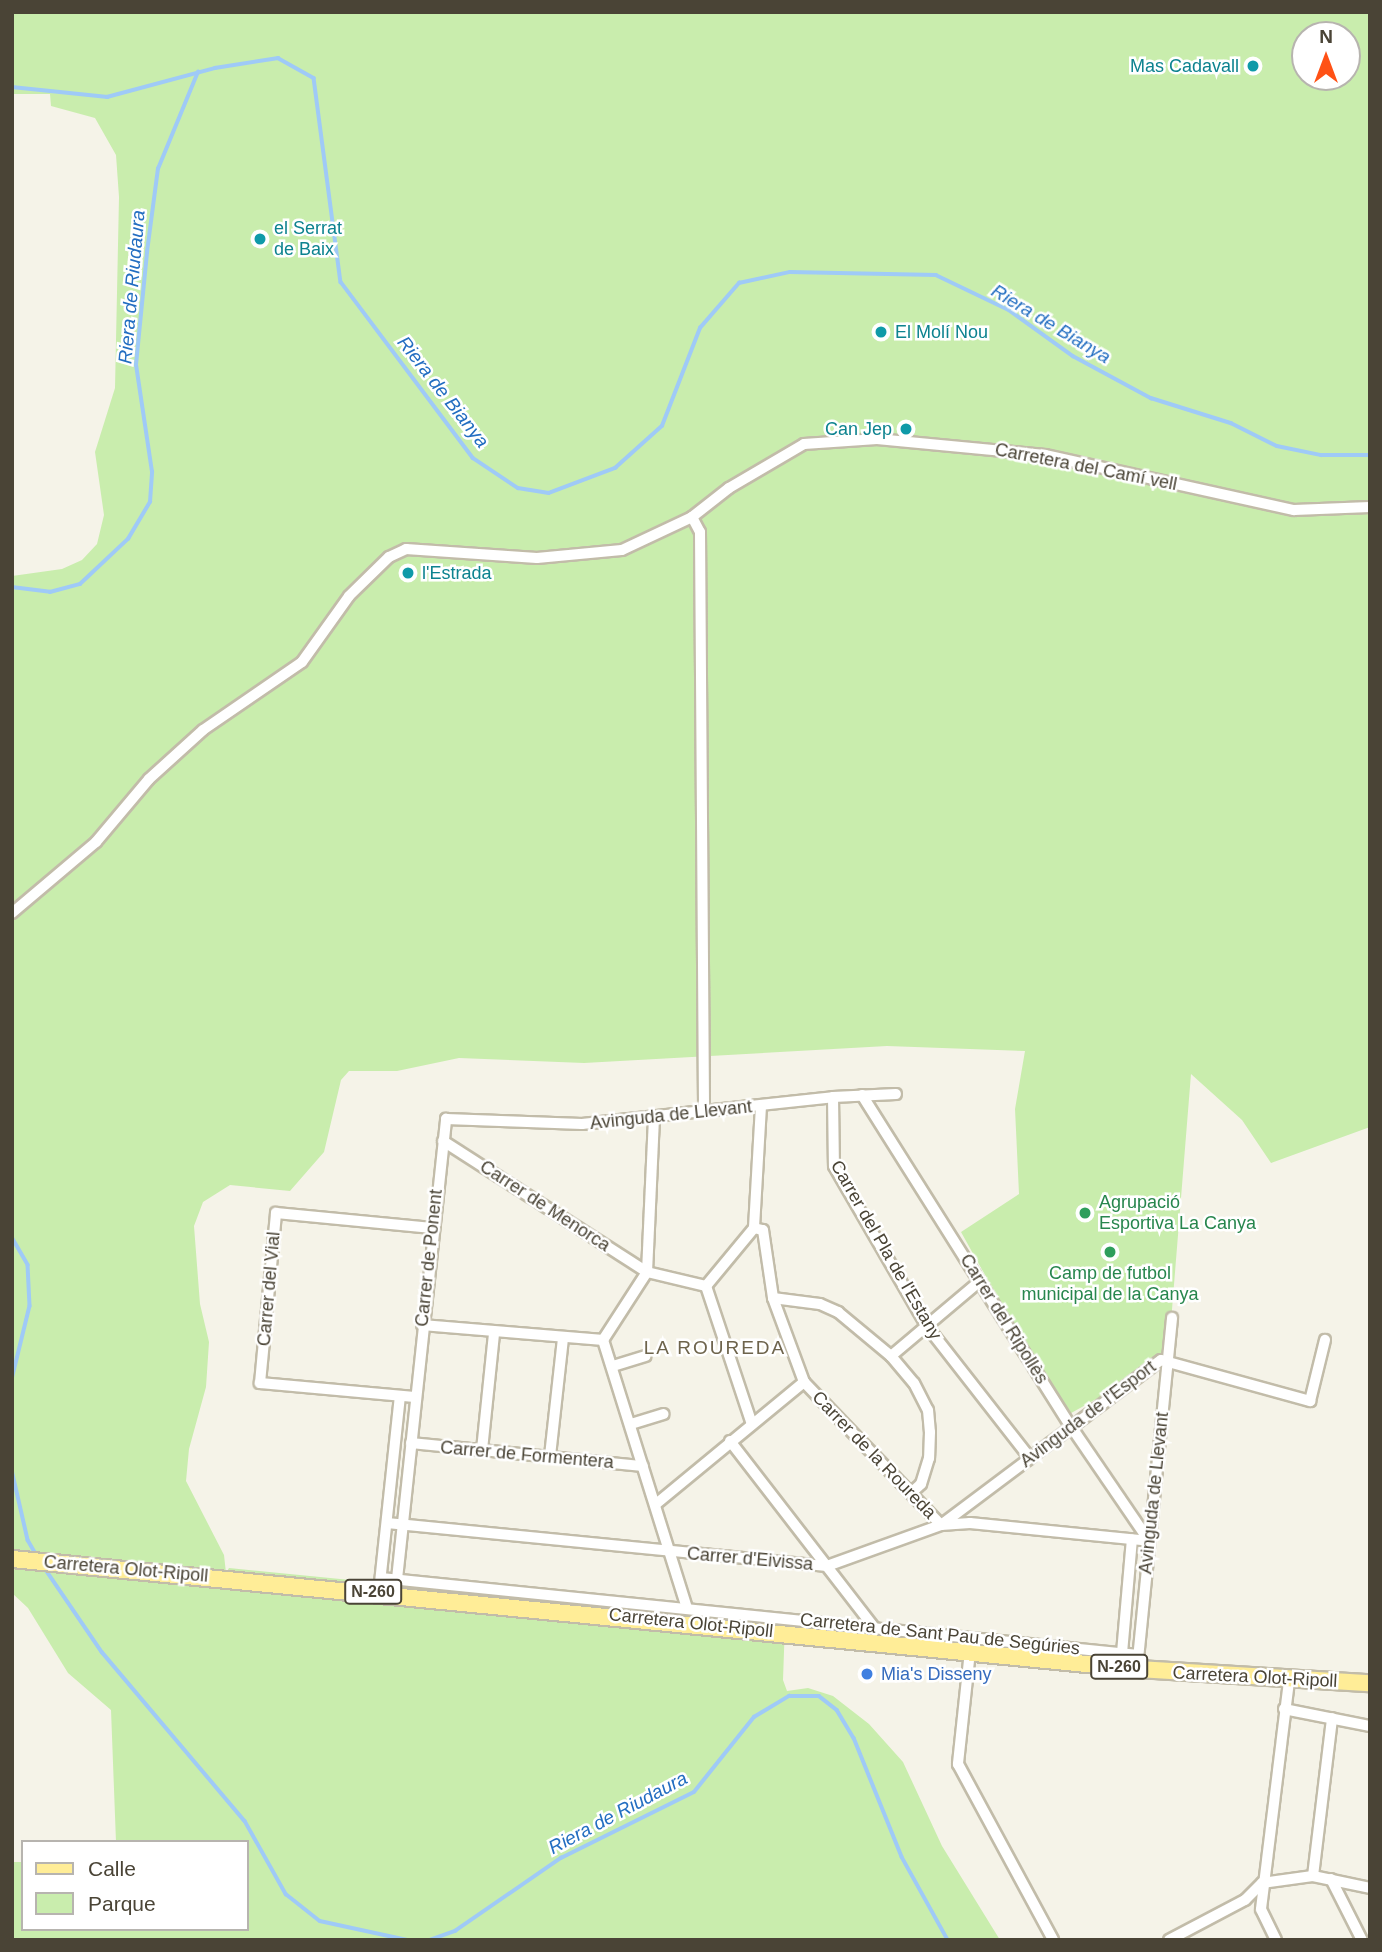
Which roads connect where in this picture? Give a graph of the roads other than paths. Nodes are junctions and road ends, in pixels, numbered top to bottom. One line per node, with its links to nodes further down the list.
1 (1370, 507): 2 (street, Carretera del Camí vell)
2 (692, 517): 3 (street, Carretera del Camí vell); 8 (street)
3 (12, 912)
4 (896, 1094): 5 (street, Avinguda de Llevant)
5 (862, 1095): 6 (street, Avinguda de Llevant); 15 (street, Carrer del Ripollès)
6 (833, 1097): 7 (street, Avinguda de Llevant); 20 (street, Carrer del Pla de l'Estany)
7 (761, 1106): 8 (street, Avinguda de Llevant); 13 (street, Carrer de la Roureda)
8 (704, 1110): 9 (street, Avinguda de Llevant)
9 (654, 1117): 10 (street, Avinguda de Llevant); 14 (street)
10 (446, 1119): 11 (street, Carrer de Ponent)
11 (443, 1141): 12 (street, Carrer de Ponent); 14 (street, Carrer de Menorca)
12 (432, 1228): 19 (street, Carrer de Ponent); 30 (street, Carrer del Vial)
13 (754, 1228): 16 (street); 17 (street, Carrer de la Roureda)
14 (647, 1272): 16 (street, Carrer de Menorca); 23 (street)
15 (980, 1281): 20 (street); 35 (street, Carrer del Ripollès)
16 (706, 1286): 34 (street)
17 (773, 1297): 26 (street); 29 (street, Carrer de la Roureda)
18 (1172, 1318): 27 (street, Avinguda de Llevant)
19 (422, 1325): 21 (street); 31 (street, Carrer de Ponent)
20 (926, 1325): 26 (street); 40 (street, Carrer del Pla de l'Estany)
21 (494, 1333): 22 (street); 38 (street)
22 (562, 1338): 23 (street); 39 (street)
23 (603, 1340): 28 (street)
24 (1325, 1340): 27 (street, Avinguda de l'Esport)
25 (646, 1356): 28 (street)
26 (891, 1356): 42 (street)
27 (1168, 1359): 35 (street, Avinguda de l'Esport); 48 (street, Avinguda de Llevant)
28 (612, 1366): 33 (street)
29 (804, 1382): 34 (street); 42 (street, Carrer de la Roureda)
30 (400, 1396): 31 (street); 44 (street)
31 (415, 1397): 37 (street, Carrer de Ponent)
32 (664, 1414): 33 (street)
33 (631, 1424): 41 (street)
34 (752, 1424): 36 (street)
35 (1070, 1425): 40 (street, Avinguda de l'Esport); 48 (street, Carrer del Ripollès)
36 (730, 1441): 43 (street); 51 (street)
37 (411, 1443): 38 (street, Carrer de Formentera); 45 (street, Carrer de Ponent)
38 (482, 1450): 39 (street, Carrer de Formentera)
39 (551, 1456): 41 (street, Carrer de Formentera)
40 (1028, 1457): 46 (street, Avinguda de l'Esport)
41 (643, 1466): 43 (street)
42 (911, 1493): 46 (street, Carrer de la Roureda)
43 (656, 1504): 49 (street)
44 (387, 1523): 45 (street, Carrer d'Eivissa); 53 (street)
45 (402, 1525): 49 (street, Carrer d'Eivissa); 52 (street, Carrer de Ponent)
46 (942, 1525): 47 (street, Carrer d'Eivissa); 51 (street, Carrer d'Eivissa)
47 (1132, 1539): 48 (street, Carrer d'Eivissa); 57 (street, Avinguda de Llevant)
48 (1149, 1541): 58 (street, Avinguda de Llevant)
49 (671, 1553): 51 (street, Carrer d'Eivissa); 54 (street)
50 (12, 1559): 53 (main road, Carretera Olot-Ripoll / N-260)
51 (827, 1566): 55 (street)
52 (397, 1579): 53 (street, Carretera de Sant Pau de Segúries); 54 (street, Carretera de Sant Pau de Segúries)
53 (380, 1585): 56 (main road, Carretera Olot-Ripoll / N-260)
54 (687, 1608): 55 (street, Carretera de Sant Pau de Segúries)
55 (874, 1627): 57 (street, Carretera de Sant Pau de Segúries)
56 (970, 1651): 58 (main road, Carretera Olot-Ripoll / N-260); 69 (street)
57 (1122, 1653): 58 (street, Carretera de Sant Pau de Segúries)
58 (1138, 1662): 59 (main road, Carretera Olot-Ripoll / N-260)
59 (1289, 1680): 60 (main road, Carretera Olot-Ripoll / N-260); 61 (street)
60 (1370, 1683)
61 (1284, 1709): 62 (street); 66 (street)
62 (1332, 1718): 63 (street); 64 (street)
63 (1370, 1726)
64 (1313, 1876): 65 (street); 66 (street)
65 (1331, 1879): 67 (street); 72 (street)
66 (1262, 1883): 68 (street); 71 (street)
67 (1370, 1888)
68 (1185, 1936): 70 (street)
69 (1053, 1940)
70 (1169, 1940)
71 (1276, 1940)
72 (1362, 1940)

